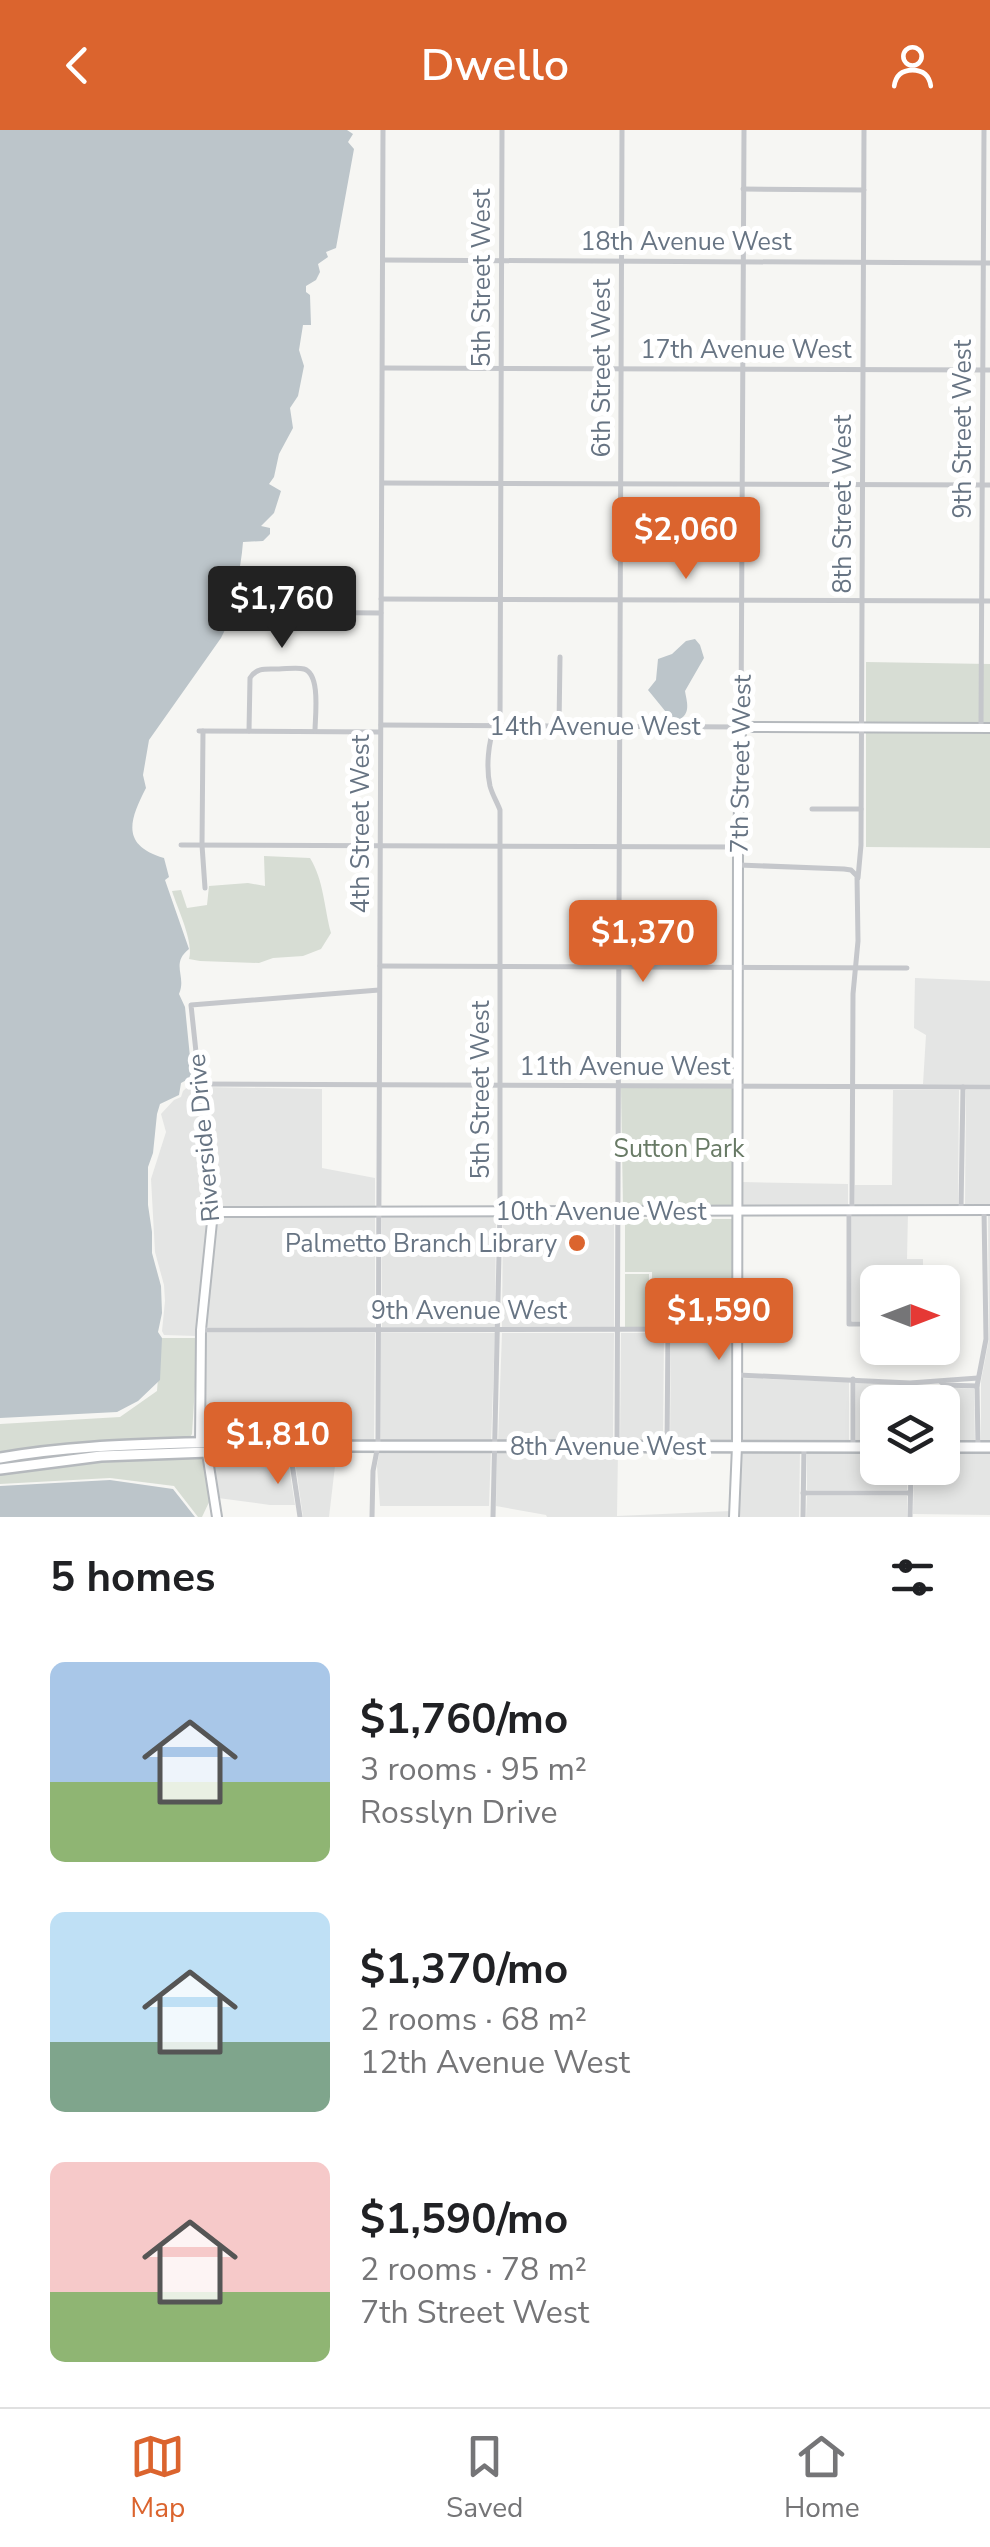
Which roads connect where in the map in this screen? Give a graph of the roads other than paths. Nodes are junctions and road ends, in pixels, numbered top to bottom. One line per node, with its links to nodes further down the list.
1 (383, 130): 10 (street, 4th Street West)
2 (502, 130): 11 (street, 5th Street West)
3 (622, 130): 12 (street, 6th Street West)
4 (744, 130): 8 (street, 7th Street West)
5 (864, 130): 9 (street, 8th Street West)
6 (984, 130): 7 (street, 9th Street West)
7 (987, 188): 15 (street, 9th Street West)
8 (743, 189): 9 (street); 13 (street, 7th Street West)
9 (864, 190): 14 (street, 8th Street West)
10 (382, 260): 11 (street, 18th Avenue West); 16 (street, 4th Street West)
11 (502, 260): 12 (street, 18th Avenue West); 17 (street, 5th Street West)
12 (622, 261): 13 (street, 18th Avenue West); 18 (street, 6th Street West)
13 (743, 262): 14 (street, 18th Avenue West); 19 (street, 7th Street West)
14 (864, 262): 15 (street, 18th Avenue West); 20 (street, 8th Street West)
15 (986, 263): 21 (street, 9th Street West)
16 (382, 368): 17 (street, 17th Avenue West); 22 (street, 4th Street West)
17 (501, 368): 18 (street, 17th Avenue West); 23 (street, 5th Street West)
18 (621, 369): 19 (street, 17th Avenue West); 24 (street, 6th Street West)
19 (743, 369): 20 (street, 17th Avenue West); 25 (street, 7th Street West)
20 (863, 370): 21 (street, 17th Avenue West); 26 (street, 8th Street West)
21 (986, 370): 27 (street, 9th Street West)
22 (382, 483): 23 (street); 28 (street, 4th Street West)
23 (501, 483): 24 (street); 29 (street, 5th Street West)
24 (621, 484): 25 (street); 30 (street, 6th Street West)
25 (742, 484): 26 (street); 31 (street, 7th Street West)
26 (862, 485): 27 (street); 32 (street, 8th Street West)
27 (986, 485): 33 (street, 9th Street West)
28 (381, 599): 29 (street); 36 (street, 4th Street West)
29 (500, 599): 30 (street); 38 (street, 5th Street West)
30 (620, 600): 31 (street); 40 (street, 6th Street West)
31 (742, 600): 32 (street); 41 (street, 7th Street West)
32 (862, 601): 33 (street); 42 (street, 8th Street West)
33 (982, 601): 34 (street); 43 (street, 9th Street West)
34 (990, 601)
35 (240, 612): 36 (street)
36 (381, 613): 44 (street, 4th Street West)
37 (560, 657): 39 (street)
38 (498, 726): 39 (street, 14th Avenue West); 44 (street, 14th Avenue West); 52 (street, 5th Street West)
39 (559, 726): 40 (street, 14th Avenue West)
40 (620, 726): 41 (street, 14th Avenue West); 53 (street, 6th Street West)
41 (741, 727): 42 (street, 14th Avenue West); 54 (street, 7th Street West)
42 (862, 727): 43 (street, 14th Avenue West); 48 (street, 8th Street West)
43 (986, 728)
44 (380, 729): 46 (street, 14th Avenue West); 51 (street, 4th Street West)
45 (250, 731): 46 (street, 14th Avenue West); 46 (street); 50 (street, 14th Avenue West)
46 (315, 732)
47 (812, 809): 48 (street)
48 (861, 809): 56 (street, 8th Street West)
49 (182, 845): 50 (street)
50 (202, 845): 51 (street); 57 (street)
51 (380, 846): 52 (street); 58 (street, 4th Street West)
52 (500, 846): 53 (street); 59 (street, 5th Street West)
53 (619, 847): 54 (street); 60 (street, 6th Street West)
54 (738, 847): 55 (street, 7th Street West)
55 (738, 866): 56 (street); 61 (street, 7th Street West)
56 (857, 877): 62 (street, 8th Street West)
57 (206, 888)
58 (380, 966): 59 (street); 64 (street, 4th Street West)
59 (500, 967): 60 (street); 67 (street, 5th Street West)
60 (619, 967): 61 (street); 68 (street, 6th Street West)
61 (738, 968): 62 (street); 69 (street, 7th Street West)
62 (855, 968): 63 (street); 70 (street, 8th Street West)
63 (907, 968)
64 (380, 990): 65 (street, Riverside Drive); 66 (street, 4th Street West)
65 (200, 1084): 66 (street, 11th Avenue West); 79 (street, Riverside Drive)
66 (379, 1085): 67 (street, 11th Avenue West); 80 (street, 4th Street West)
67 (499, 1085): 68 (street, 11th Avenue West); 78 (street, 5th Street West)
68 (618, 1086): 69 (street, 11th Avenue West); 73 (street, 6th Street West)
69 (738, 1086): 70 (street, 11th Avenue West); 74 (street, 7th Street West)
70 (853, 1086): 71 (street, 11th Avenue West); 75 (street, 8th Street West)
71 (962, 1087): 72 (street, 11th Avenue West); 76 (street)
72 (990, 1087)
73 (618, 1210): 74 (street, 10th Avenue West); 78 (street, 10th Avenue West); 85 (street, 6th Street West)
74 (738, 1210): 75 (street, 10th Avenue West); 87 (street, 7th Street West)
75 (850, 1210): 76 (street, 10th Avenue West); 81 (street, 8th Street West)
76 (961, 1210): 77 (street, 10th Avenue West)
77 (987, 1210): 90 (street)
78 (500, 1211): 80 (street, 10th Avenue West); 84 (street, 5th Street West)
79 (212, 1212): 80 (street, 10th Avenue West); 82 (street, Riverside Drive)
80 (378, 1212): 83 (street, 4th Street West)
81 (860, 1324)
82 (201, 1330): 83 (street, 9th Avenue West); 92 (street, Riverside Drive)
83 (378, 1330): 84 (street, 9th Avenue West); 93 (street, 4th Street West)
84 (498, 1330): 85 (street, 9th Avenue West); 94 (street, 5th Street West)
85 (617, 1330): 86 (street, 9th Avenue West); 95 (street, 6th Street West)
86 (668, 1330): 87 (street, 9th Avenue West); 96 (street)
87 (738, 1330): 88 (street, 7th Street West)
88 (738, 1374): 89 (street); 97 (street, 7th Street West)
89 (853, 1379): 90 (street); 98 (street)
90 (978, 1382): 103 (street)
91 (261, 1442): 92 (main road, 8th Avenue West); 100 (main road, 8th Avenue West); 105 (main road)
92 (200, 1443): 106 (main road); 107 (main road, 8th Avenue West)
93 (378, 1445): 94 (main road, 8th Avenue West); 100 (main road, 8th Avenue West); 114 (street, 4th Street West)
94 (494, 1446): 95 (main road, 8th Avenue West); 115 (street, 5th Street West)
95 (617, 1446): 96 (main road, 8th Avenue West)
96 (667, 1446): 97 (main road, 8th Avenue West)
97 (737, 1446): 101 (main road, 8th Avenue West); 116 (street, 7th Street West)
98 (853, 1446): 99 (main road, 8th Avenue West); 101 (main road, 8th Avenue West)
99 (860, 1446)
100 (289, 1447): 105 (main road, 8th Avenue West); 113 (street)
101 (804, 1447): 110 (street)
102 (960, 1447): 103 (main road)
103 (978, 1447): 104 (main road)
104 (990, 1447)
105 (207, 1453): 106 (main road, 8th Avenue West); 112 (street)
106 (101, 1456): 108 (main road, 8th Avenue West)
107 (0, 1458)
108 (0, 1469)
109 (910, 1485): 111 (street)
110 (803, 1493): 111 (street); 117 (street)
111 (910, 1493): 118 (street)
112 (217, 1517)
113 (300, 1517)
114 (372, 1517)
115 (492, 1517)
116 (734, 1517)
117 (803, 1517)
118 (910, 1517)

